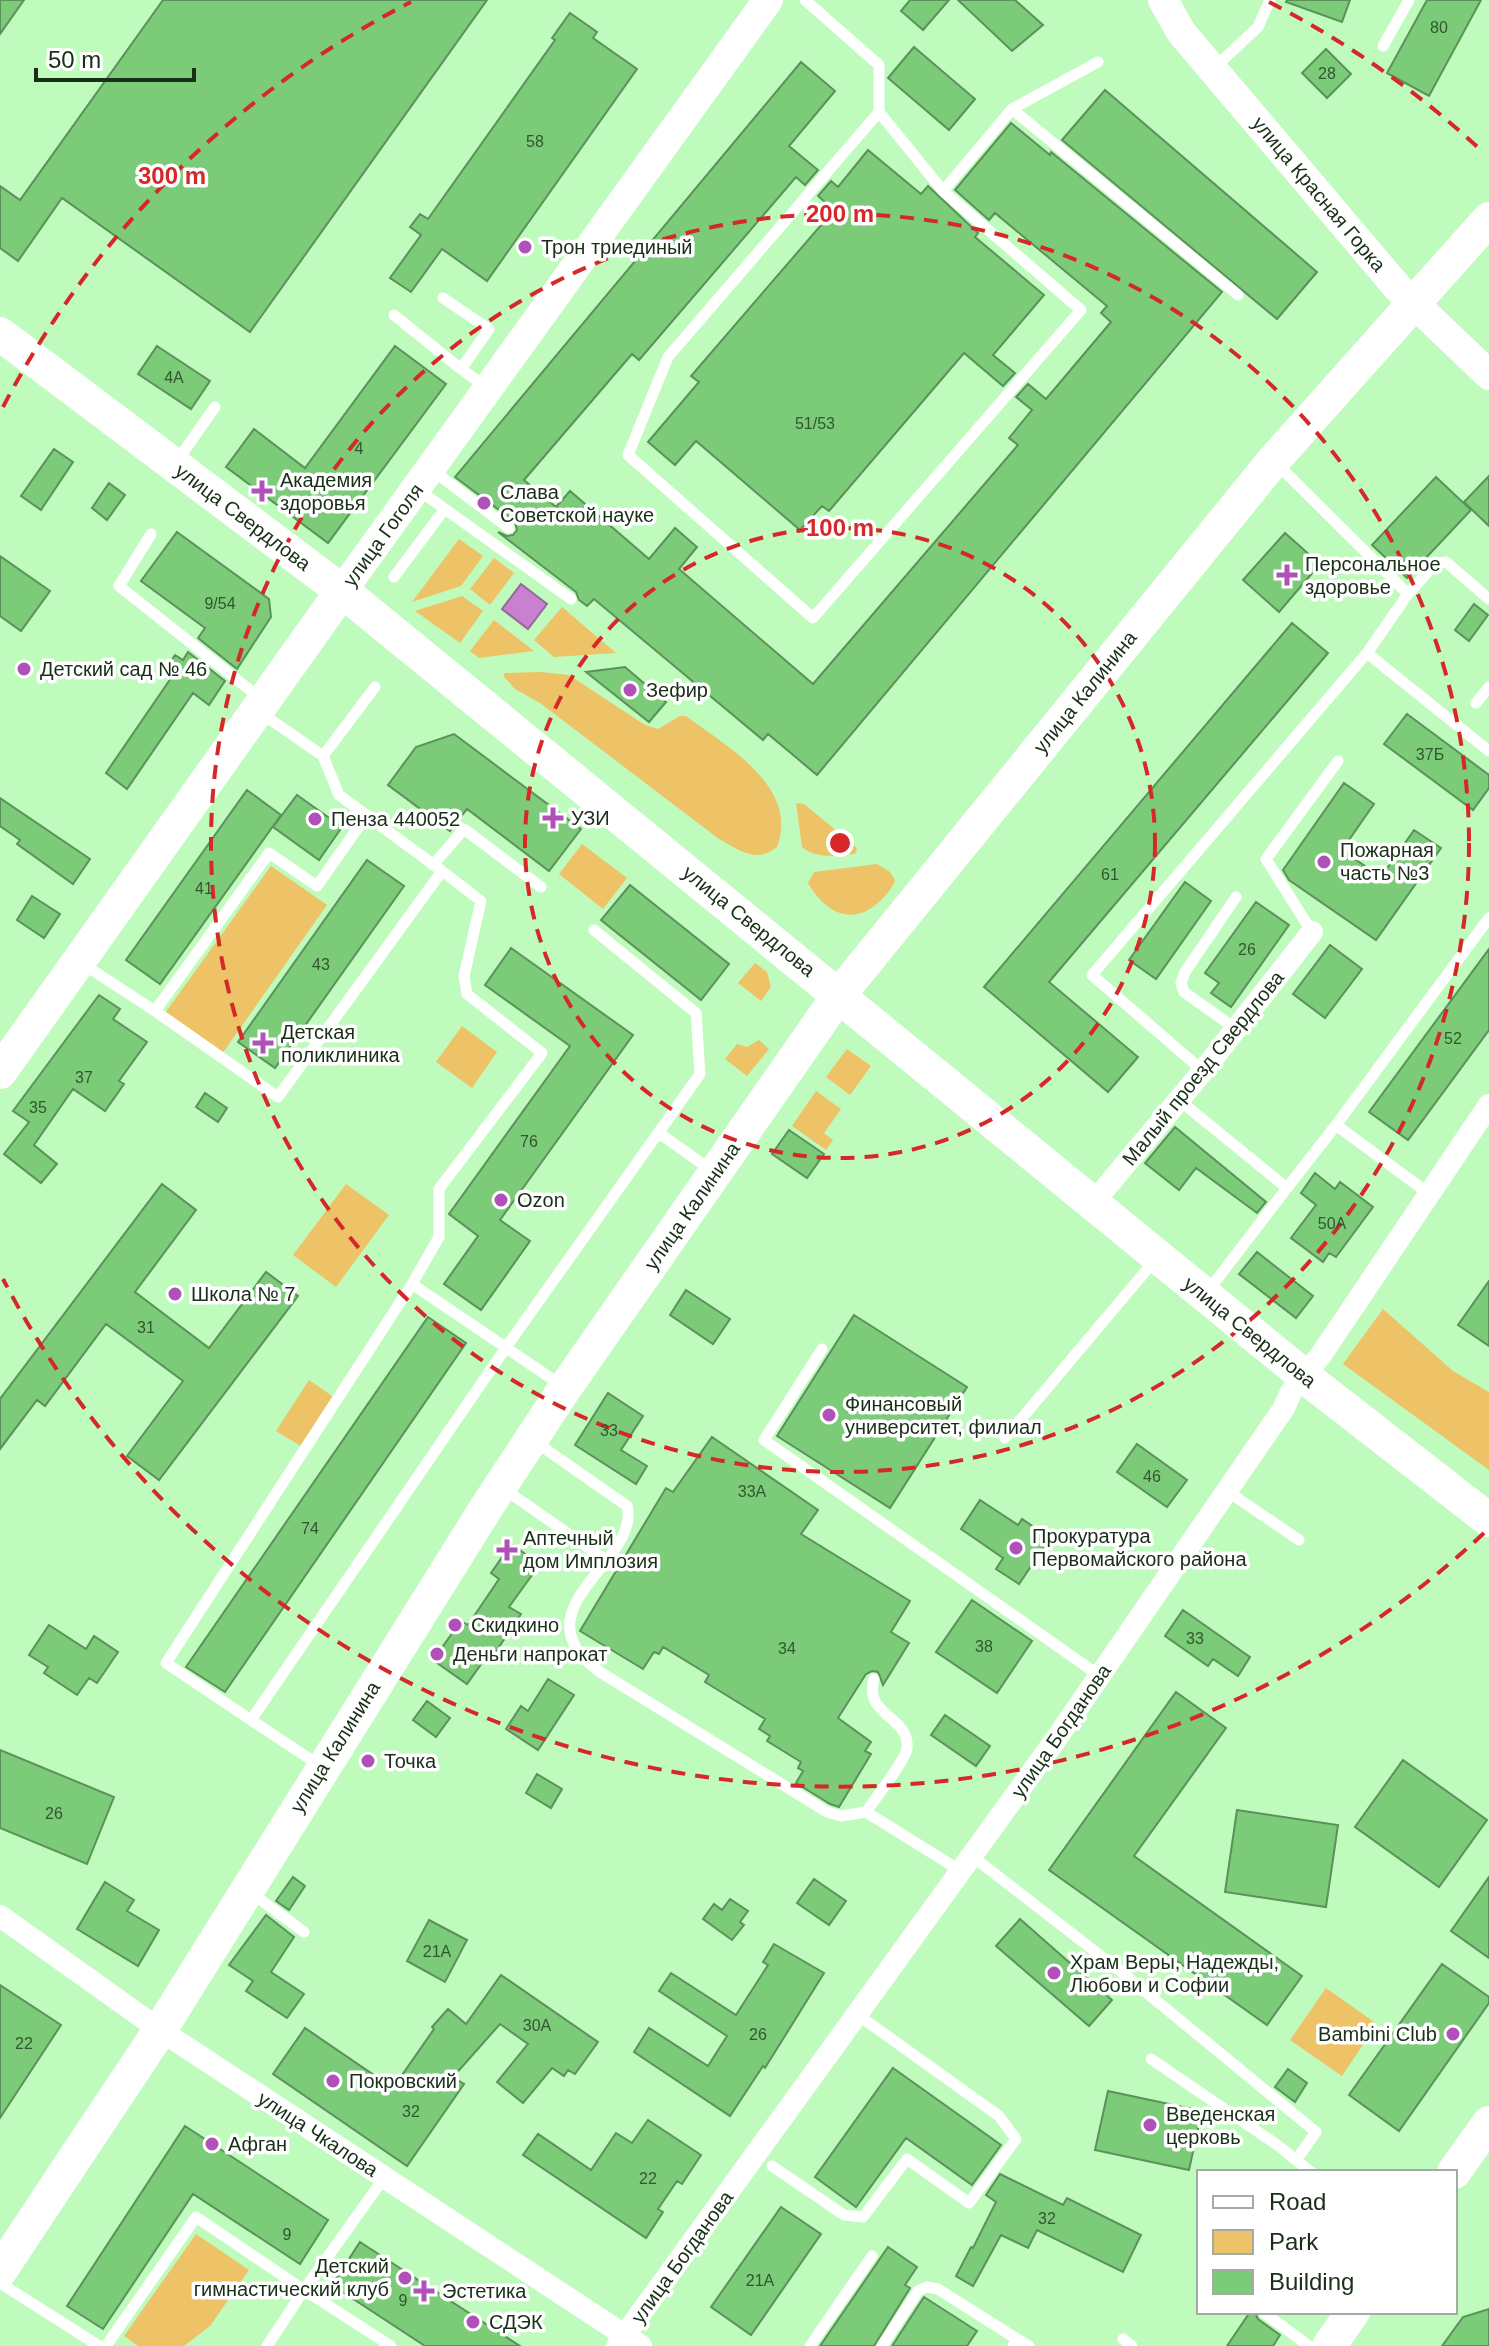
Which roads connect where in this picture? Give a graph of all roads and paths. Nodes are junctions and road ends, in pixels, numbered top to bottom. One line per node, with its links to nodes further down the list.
1 (768, 0): 20 (main road, улица Гоголя)
2 (805, 0): 10 (lane)
3 (1163, 0): 8 (main road, улица Красная Горка)
4 (1270, 0): 8 (lane)
5 (1409, 0): 6 (lane)
6 (1383, 46)
7 (1098, 62): 9 (lane)
8 (1213, 70): 15 (main road, улица Красная Горка)
9 (1012, 109): 11 (lane); 13 (lane)
10 (879, 112): 11 (lane); 11 (lane)
11 (943, 191)
12 (1489, 219): 15 (main road, улица Калинина)
13 (1238, 295)
14 (443, 298): 18 (lane)
15 (1414, 303): 19 (main road, улица Красная Горка); 22 (main road, улица Калинина)
16 (394, 315): 18 (lane)
17 (0, 334): 23 (main road, улица Свердлова)
18 (461, 369): 20 (lane)
19 (1489, 375)
20 (489, 389): 24 (main road, улица Гоголя)
21 (215, 407): 23 (lane)
22 (1274, 460): 30 (lane); 49 (main road, улица Калинина)
23 (174, 465): 29 (main road, улица Свердлова)
24 (424, 479): 25 (lane); 26 (lane); 29 (main road, улица Гоголя)
25 (444, 510): 28 (lane); 31 (lane)
26 (509, 528)
27 (151, 534): 37 (lane)
28 (394, 577)
29 (342, 591): 37 (main road, улица Гоголя); 49 (main road, улица Свердлова)
30 (1408, 594): 32 (lane); 33 (lane)
31 (571, 599)
32 (1489, 599)
33 (1367, 653): 38 (lane); 52 (lane)
34 (375, 687): 39 (lane)
35 (1489, 687): 36 (lane)
36 (1476, 703)
37 (260, 706): 39 (lane); 48 (main road, улица Гоголя)
38 (1489, 751)
39 (323, 756): 41 (lane)
40 (1338, 761): 47 (lane)
41 (367, 815): 42 (lane); 50 (lane)
42 (438, 868): 43 (lane); 50 (lane); 63 (lane)
43 (541, 887)
44 (1236, 897): 51 (lane)
45 (1489, 918): 56 (lane)
46 (594, 930): 57 (lane)
47 (1312, 932): 51 (street, Малый проезд Свердлова)
48 (79, 961): 50 (lane); 53 (main road, улица Гоголя)
49 (839, 995): 58 (main road, улица Калинина); 61 (main road, улица Свердлова)
50 (155, 1011)
51 (1236, 1029): 52 (street, Малый проезд Свердлова)
52 (1203, 1071): 54 (street, Малый проезд Свердлова)
53 (0, 1072)
54 (1179, 1100): 59 (lane); 61 (street, Малый проезд Свердлова)
55 (1489, 1105): 60 (street, улица Богданова)
56 (1336, 1125): 59 (lane); 60 (lane)
57 (659, 1133): 58 (lane); 65 (lane)
58 (715, 1173): 68 (main road, улица Калинина)
59 (1287, 1188): 64 (lane)
60 (1428, 1193): 67 (street, улица Богданова)
61 (1093, 1203): 62 (main road, улица Свердлова)
62 (1158, 1256): 64 (main road, улица Свердлова); 69 (lane)
63 (412, 1284): 65 (lane); 78 (lane)
64 (1205, 1295): 67 (main road, улица Свердлова)
65 (507, 1346): 68 (lane); 78 (lane)
66 (822, 1349): 76 (lane)
67 (1305, 1377): 72 (street, улица Богданова); 73 (main road, улица Свердлова)
68 (565, 1388): 70 (main road, улица Калинина)
69 (1005, 1438)
70 (532, 1439): 71 (main road, улица Калинина); 75 (lane)
71 (500, 1487): 75 (lane); 79 (main road, улица Калинина)
72 (1227, 1491): 74 (lane); 76 (street, улица Богданова)
73 (1489, 1520)
74 (1299, 1540)
75 (606, 1560): 80 (lane)
76 (1100, 1676): 81 (street, улица Богданова)
77 (874, 1679): 80 (lane)
78 (251, 1720): 79 (lane)
79 (323, 1767): 82 (main road, улица Калинина)
80 (866, 1812): 81 (lane)
81 (967, 1864): 85 (street, улица Богданова); 89 (lane)
82 (246, 1890): 84 (lane); 86 (main road, улица Калинина)
83 (0, 1916): 86 (street, улица Чкалова)
84 (304, 1932)
85 (858, 2015): 90 (lane); 101 (street, улица Богданова)
86 (160, 2030): 93 (street, улица Чкалова); 95 (main road, улица Калинина)
87 (1151, 2059): 89 (lane)
88 (1489, 2123): 92 (main road)
89 (1296, 2160): 91 (lane)
90 (772, 2166)
91 (1308, 2170)
92 (1455, 2170)
93 (384, 2178): 97 (lane); 101 (street, улица Чкалова)
94 (872, 2256): 106 (lane)
95 (0, 2271)
96 (0, 2283): 102 (lane)
97 (304, 2290): 103 (lane); 104 (lane); 105 (lane)
98 (1266, 2314): 109 (lane)
99 (1352, 2314): 110 (main road)
100 (1015, 2342): 107 (lane); 108 (lane)
101 (627, 2343)
102 (99, 2346)
103 (106, 2346)
104 (267, 2346)
105 (391, 2346)
106 (810, 2346)
107 (882, 2346)
108 (1029, 2346)
109 (1309, 2346)
110 (1329, 2346)

